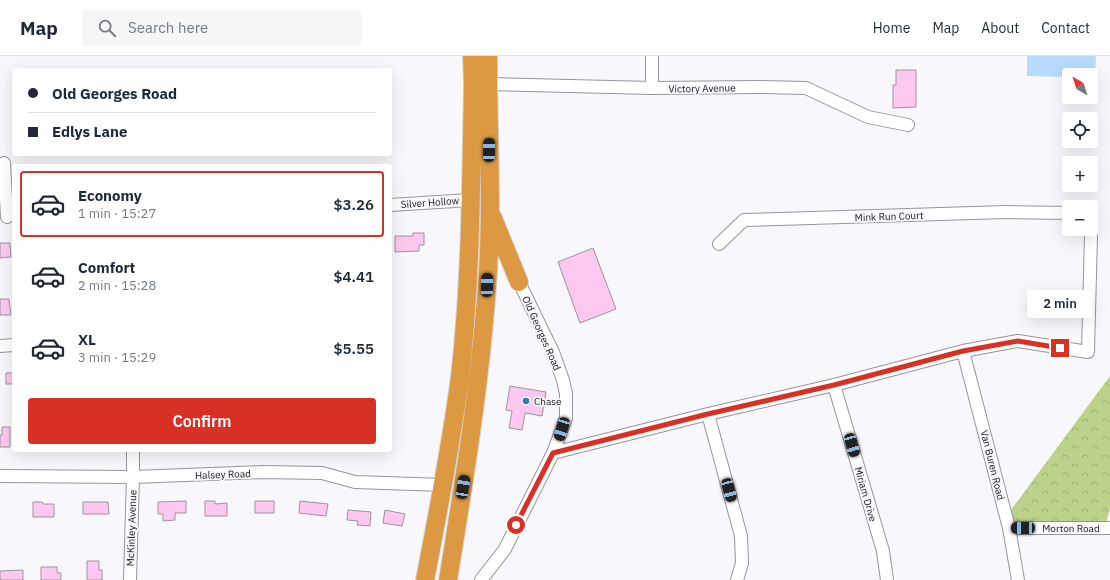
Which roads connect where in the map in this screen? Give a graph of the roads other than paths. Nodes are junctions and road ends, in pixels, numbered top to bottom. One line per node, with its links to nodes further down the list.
1 (472, 56): 4 (highway)
2 (488, 56): 4 (highway)
3 (652, 56): 5 (street)
4 (481, 84): 5 (street, Victory Avenue); 8 (highway); 10 (highway)
5 (652, 88): 6 (street, Victory Avenue)
6 (908, 125)
7 (4, 163): 12 (street)
8 (471, 200): 9 (street, Silver Hollow); 26 (highway)
9 (392, 205)
10 (490, 212): 15 (highway); 16 (highway)
11 (1062, 213): 14 (street, Mink Run Court)
12 (7, 217)
13 (1091, 236): 19 (street)
14 (719, 244)
15 (519, 282): 16 (highway); 23 (street, Old Georges Road)
16 (487, 285): 31 (highway)
17 (12, 345): 18 (street)
18 (0, 346)
19 (963, 351): 20 (street); 27 (street, Van Buren Road)
20 (834, 385): 21 (street); 34 (street, Miriam Drive)
21 (708, 414): 23 (street); 33 (street)
22 (133, 452): 25 (street, McKinley Avenue)
23 (553, 453): 32 (street, Old Georges Road)
24 (0, 476): 25 (street, Halsey Road)
25 (133, 477): 26 (street, Halsey Road); 29 (street, McKinley Avenue)
26 (444, 485): 30 (highway)
27 (1009, 528): 28 (street, Morton Road); 35 (street, Van Buren Road)
28 (1110, 528)
29 (130, 580)
30 (426, 580)
31 (448, 580)
32 (482, 580)
33 (737, 580)
34 (887, 580)
35 (1018, 580)

